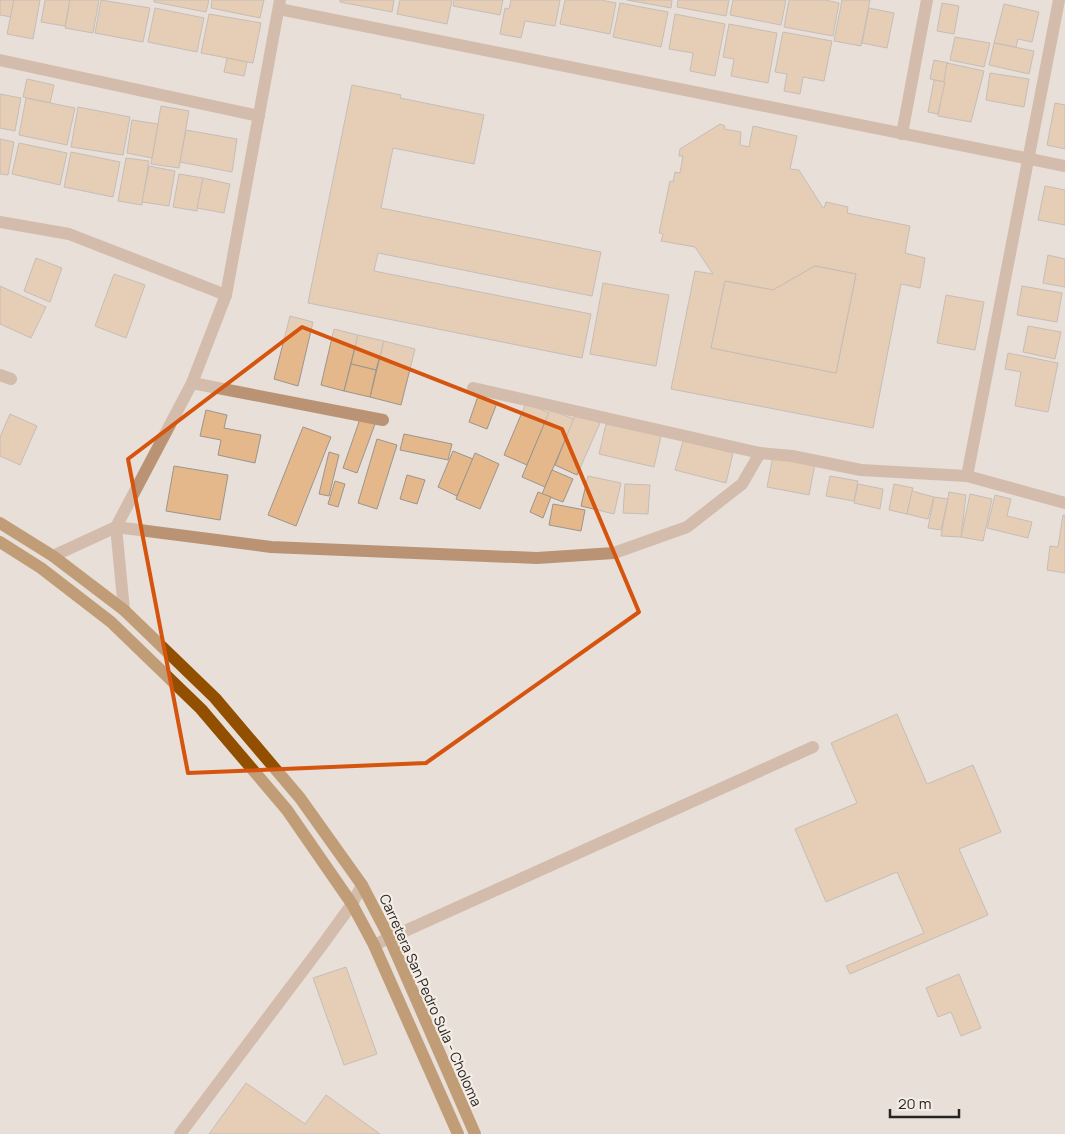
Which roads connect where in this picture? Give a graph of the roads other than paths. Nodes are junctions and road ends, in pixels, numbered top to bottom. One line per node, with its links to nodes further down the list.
1 (927, 0): 6 (street)
2 (1059, 0): 7 (street)
3 (279, 4): 5 (street); 6 (street)
4 (0, 60): 5 (street)
5 (259, 116): 10 (street)
6 (902, 134): 7 (street)
7 (1028, 158): 8 (street); 15 (street)
8 (1065, 166)
9 (0, 222): 10 (street)
10 (226, 295): 11 (street)
11 (192, 383): 13 (street); 18 (street)
12 (473, 388): 14 (street)
13 (383, 420)
14 (760, 453): 15 (street); 18 (street)
15 (967, 476): 16 (street)
16 (1065, 503)
17 (0, 523): 20 (main road, Carretera San Pedro Sula - Choloma)
18 (116, 527): 20 (street); 21 (street)
19 (0, 542): 24 (main road, Carretera San Pedro Sula - Choloma)
20 (53, 556): 21 (main road, Carretera San Pedro Sula - Choloma)
21 (124, 610): 23 (main road, Carretera San Pedro Sula - Choloma)
22 (813, 747): 25 (street)
23 (362, 885): 24 (street); 25 (main road, Carretera San Pedro Sula - Choloma)
24 (352, 904): 26 (main road, Carretera San Pedro Sula - Choloma); 27 (street)
25 (389, 937): 26 (street); 29 (main road, Carretera San Pedro Sula - Choloma)
26 (374, 945): 28 (main road, Carretera San Pedro Sula - Choloma)
27 (180, 1134)
28 (458, 1134)
29 (475, 1134)

